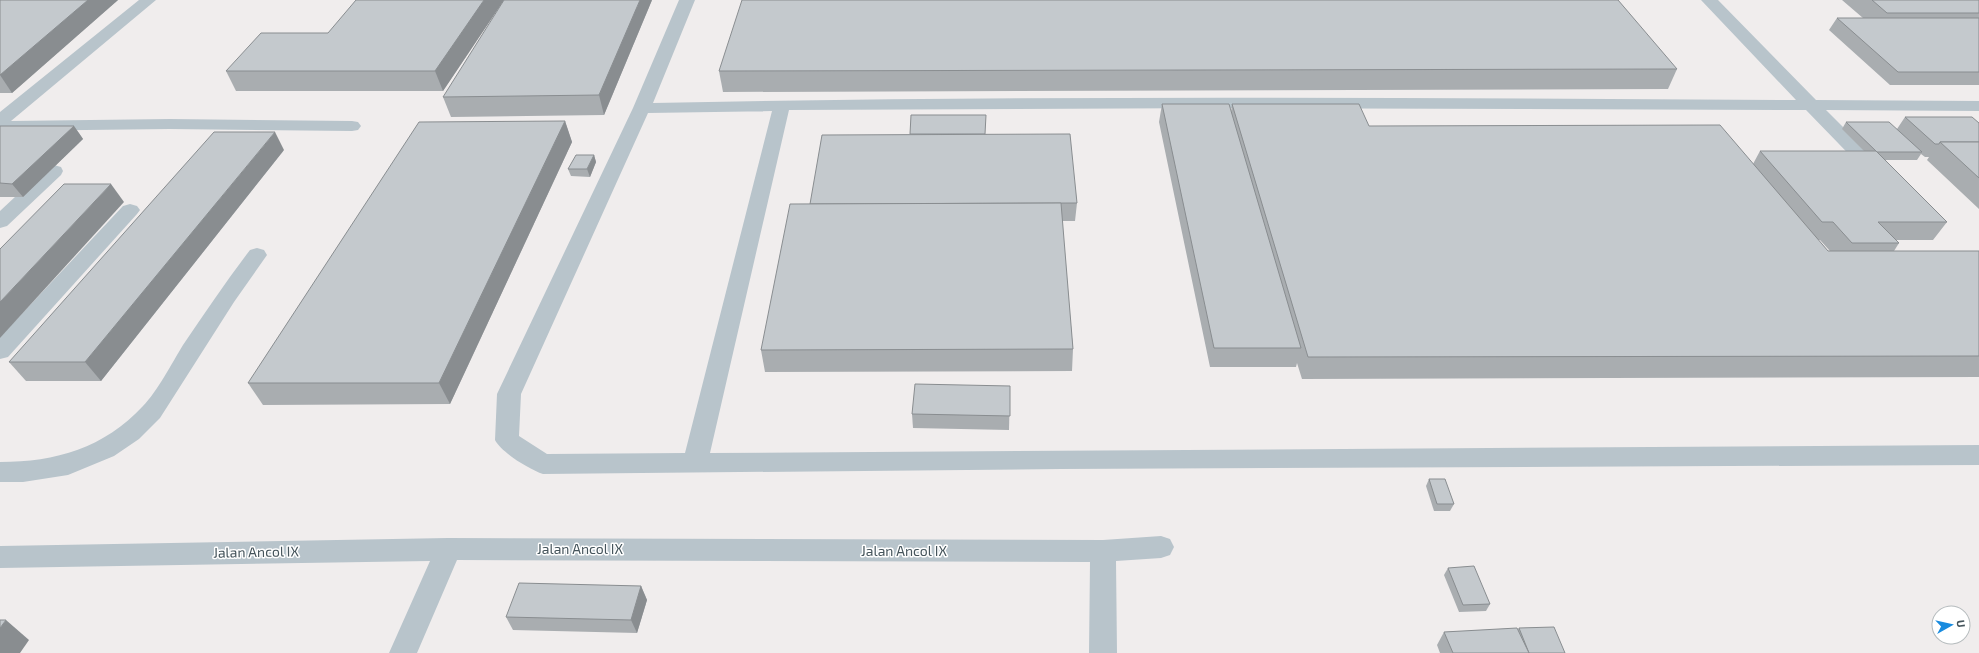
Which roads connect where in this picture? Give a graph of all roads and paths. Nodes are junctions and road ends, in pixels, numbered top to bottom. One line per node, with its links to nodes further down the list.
1 (148, 0): 8 (lane)
2 (688, 0): 7 (lane)
3 (1709, 0): 5 (lane)
4 (782, 104): 5 (lane); 7 (lane); 18 (lane)
5 (1811, 106): 6 (lane); 12 (lane)
6 (1979, 106)
7 (642, 108): 18 (lane)
8 (0, 121)
9 (0, 126): 10 (lane)
10 (352, 126)
11 (54, 171): 14 (lane)
12 (1889, 184)
13 (130, 210): 16 (lane)
14 (0, 222)
15 (257, 255): 19 (lane)
16 (0, 351)
17 (1979, 455): 18 (lane)
18 (695, 463)
19 (0, 472)
20 (1161, 547): 22 (lane, Jalan Ancol IX)
21 (448, 549): 22 (lane, Jalan Ancol IX); 23 (lane, Jalan Ancol IX); 24 (lane)
22 (1103, 551): 25 (lane)
23 (0, 557)
24 (403, 653)
25 (1103, 653)

